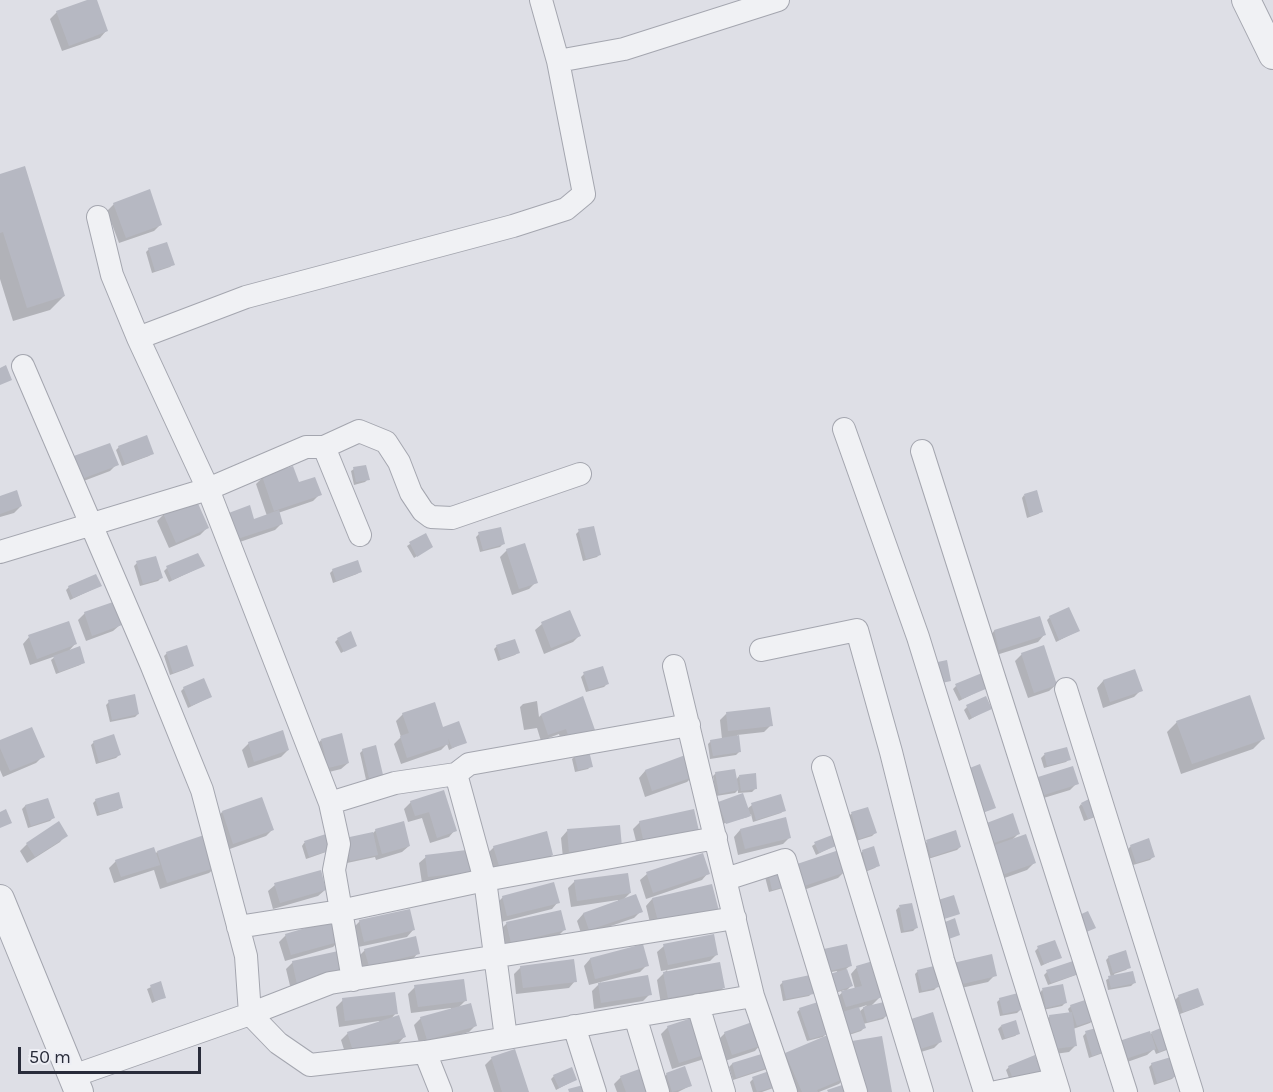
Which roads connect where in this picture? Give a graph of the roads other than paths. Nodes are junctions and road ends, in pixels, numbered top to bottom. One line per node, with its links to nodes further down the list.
1 (542, 0): 5 (street)
2 (778, 0): 5 (street)
3 (1246, 0): 4 (street)
4 (1273, 55)
5 (558, 61): 7 (street)
6 (98, 217): 7 (street)
7 (138, 338): 13 (street)
8 (23, 366): 14 (street)
9 (844, 429): 41 (street)
10 (324, 447): 12 (street); 13 (street); 15 (street)
11 (922, 452): 51 (street)
12 (580, 474)
13 (208, 489): 14 (street); 23 (street)
14 (90, 523): 16 (street); 30 (street)
15 (360, 535)
16 (0, 552)
17 (761, 650): 49 (street)
18 (674, 666): 20 (street)
19 (1066, 689): 52 (street)
20 (689, 725): 22 (street); 24 (street)
21 (823, 767): 48 (street)
22 (456, 774): 23 (street); 26 (street)
23 (330, 803): 28 (street)
24 (716, 838): 25 (street); 26 (street)
25 (726, 879): 29 (street); 47 (street)
26 (485, 880): 28 (street); 31 (street)
27 (0, 899): 40 (street)
28 (340, 911): 30 (street); 32 (street)
29 (735, 918): 31 (street); 33 (street)
30 (238, 927): 35 (street)
31 (495, 958): 32 (street); 38 (street)
32 (353, 980): 35 (street)
33 (753, 996): 34 (street); 46 (street)
34 (698, 1005): 36 (street); 45 (street)
35 (250, 1014): 39 (street); 40 (street)
36 (635, 1016): 37 (street); 44 (street)
37 (574, 1026): 38 (street); 43 (street)
38 (506, 1038): 39 (street)
39 (425, 1052): 42 (street)
40 (76, 1084)
41 (1057, 1086): 50 (street)
42 (441, 1092)
43 (595, 1092)
44 (658, 1092)
45 (724, 1092)
46 (786, 1092)
47 (856, 1092)
48 (922, 1092)
49 (985, 1092)
50 (996, 1092)
51 (1126, 1092)
52 (1192, 1092)

